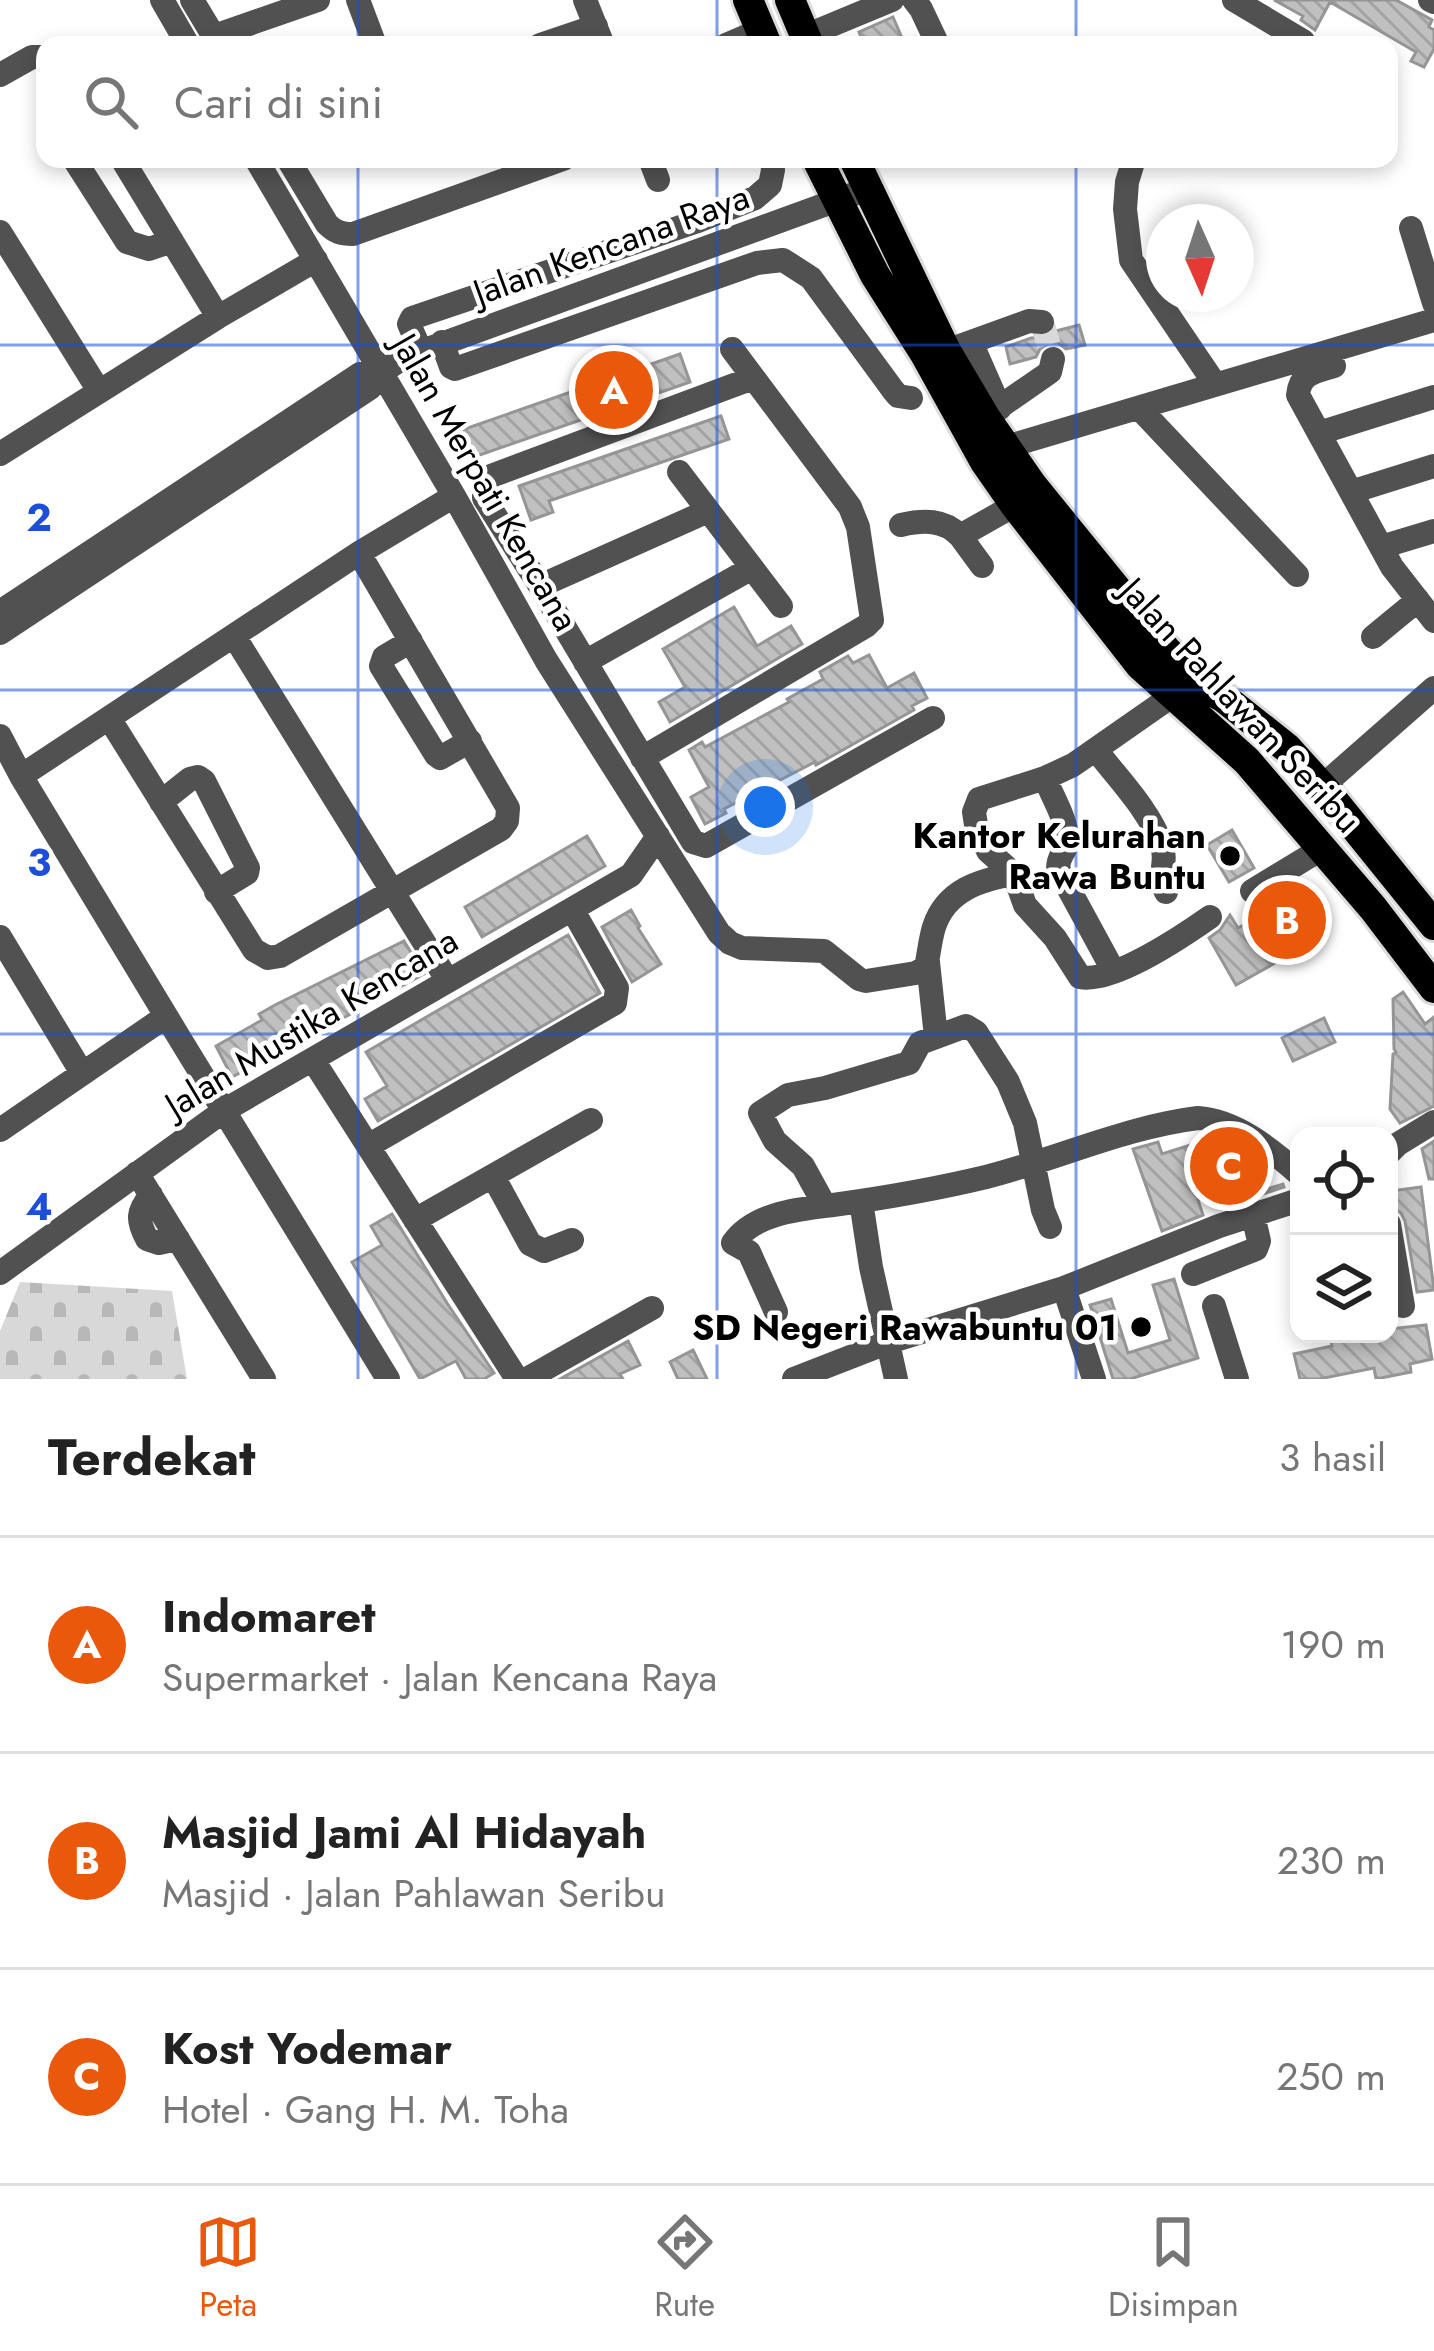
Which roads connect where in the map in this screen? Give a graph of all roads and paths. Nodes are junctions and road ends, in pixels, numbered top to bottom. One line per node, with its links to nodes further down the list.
1 (162, 0): 12 (street)
2 (192, 0): 13 (street)
3 (318, 0): 14 (street)
4 (358, 0): 15 (street)
5 (585, 0): 11 (street)
6 (748, 0): 16 (main road)
7 (790, 0): 17 (main road)
8 (892, 0): 18 (street)
9 (914, 0): 19 (street)
10 (1234, 0): 20 (street)
11 (599, 35)
12 (183, 36)
13 (214, 36)
14 (227, 36)
15 (372, 36)
16 (763, 36)
17 (805, 36)
18 (816, 36)
19 (934, 36)
20 (1296, 36)
21 (36, 57): 22 (street)
22 (0, 75)
23 (80, 168): 38 (street)
24 (127, 168): 38 (street)
25 (261, 168): 40 (street, Jalan Merpati Kencana)
26 (293, 168): 27 (street)
27 (538, 168)
28 (773, 168): 34 (street)
29 (822, 168): 33 (main road, Jalan Pahlawan Seribu)
30 (858, 168): 32 (main road, Jalan Pahlawan Seribu)
31 (1131, 168): 55 (street)
32 (868, 188): 33 (street, Jalan Kencana Raya); 50 (main road, Jalan Pahlawan Seribu)
33 (838, 201): 37 (street, Jalan Kencana Raya); 68 (main road, Jalan Pahlawan Seribu)
34 (695, 222): 39 (street); 42 (street)
35 (1412, 228): 44 (street)
36 (0, 232): 56 (street)
37 (746, 234): 39 (street, Jalan Kencana Raya); 41 (street)
38 (172, 241): 45 (street)
39 (704, 249): 43 (street, Jalan Kencana Raya)
40 (316, 260): 45 (street); 53 (street, Jalan Merpati Kencana)
41 (757, 263): 49 (street); 57 (street)
42 (565, 266): 43 (street); 49 (street)
43 (574, 295): 49 (street, Jalan Kencana Raya)
44 (1434, 303)
45 (218, 317): 56 (street)
46 (1434, 320): 55 (street)
47 (1042, 322): 50 (street)
48 (1434, 334): 61 (street)
49 (431, 346): 53 (street, Jalan Kencana Raya)
50 (959, 346): 60 (main road, Jalan Pahlawan Seribu)
51 (733, 349): 54 (street)
52 (1054, 359): 60 (street)
53 (382, 372): 67 (street, Jalan Merpati Kencana); 81 (street, Jalan Kencana Raya); 83 (street, Jalan Kencana Raya)
54 (753, 378): 78 (street); 96 (street)
55 (1215, 384): 59 (street)
56 (99, 391): 63 (street)
57 (911, 398)
58 (1434, 398): 61 (street)
59 (1140, 409): 62 (street); 77 (street)
60 (993, 412): 62 (main road, Jalan Pahlawan Seribu)
61 (1319, 433): 66 (street)
62 (1006, 447): 82 (main road, Jalan Pahlawan Seribu)
63 (0, 454)
64 (1434, 466): 66 (street)
65 (679, 472): 69 (street)
66 (1351, 492): 73 (street)
67 (454, 496): 74 (street); 86 (street, Jalan Merpati Kencana)
68 (1015, 505): 72 (street); 82 (main road, Jalan Pahlawan Seribu)
69 (708, 511): 76 (street); 78 (street)
70 (901, 525): 72 (street)
71 (1434, 531): 73 (street)
72 (960, 536): 75 (street)
73 (1382, 547): 80 (street)
74 (359, 553): 84 (street); 87 (street)
75 (982, 566)
76 (752, 568): 79 (street); 88 (street)
77 (1297, 575)
78 (540, 586): 86 (street)
79 (781, 606)
80 (1428, 610): 85 (street)
81 (0, 612)
82 (1125, 622): 90 (main road, Jalan Pahlawan Seribu); 99 (main road, Jalan Pahlawan Seribu)
83 (0, 633)
84 (238, 633): 91 (street); 107 (street)
85 (1373, 637)
86 (551, 640): 88 (street); 101 (street, Jalan Merpati Kencana)
87 (411, 641): 94 (street); 94 (street)
88 (586, 662): 96 (street)
89 (1434, 688): 99 (street)
90 (1172, 696): 95 (street); 102 (main road, Jalan Pahlawan Seribu)
91 (109, 718): 97 (street); 100 (street)
92 (933, 718): 96 (street)
93 (0, 736): 97 (street)
94 (470, 741): 107 (street)
95 (1097, 751): 98 (street); 106 (street)
96 (642, 758)
97 (21, 776): 116 (street)
98 (1045, 778): 103 (street); 113 (street)
99 (1324, 788): 110 (main road, Jalan Pahlawan Seribu)
100 (160, 802): 105 (street); 105 (street)
101 (658, 836): 108 (street, Jalan Mustika Kencana); 112 (street, Jalan Merpati Kencana)
102 (1323, 848): 104 (street); 115 (main road, Jalan Pahlawan Seribu)
103 (1014, 874): 112 (street); 113 (street)
104 (1252, 891)
105 (216, 892): 107 (street)
106 (1166, 892)
107 (397, 895): 114 (street)
108 (572, 909): 114 (street, Jalan Mustika Kencana); 125 (street)
109 (1210, 917): 113 (street)
110 (1434, 925)
111 (0, 937): 119 (street)
112 (928, 962): 117 (street)
113 (1114, 972)
114 (448, 981): 118 (street, Jalan Mustika Kencana)
115 (1434, 988)
116 (165, 1017): 119 (street); 120 (street)
117 (935, 1036): 126 (street); 132 (street)
118 (313, 1060): 120 (street, Jalan Mustika Kencana); 125 (street)
119 (82, 1073): 123 (street)
120 (225, 1110): 129 (street, Jalan Mustika Kencana); 147 (street)
121 (591, 1120): 128 (street)
122 (1434, 1122): 124 (street)
123 (0, 1130)
124 (1398, 1144)
125 (368, 1146): 134 (street)
126 (1035, 1160): 127 (street); 130 (street); 135 (street)
127 (1290, 1167)
128 (493, 1176): 134 (street); 137 (street)
129 (144, 1184): 138 (street, Jalan Mustika Kencana); 146 (street)
130 (861, 1201): 132 (street); 145 (street)
131 (1290, 1203): 133 (street)
132 (825, 1206): 144 (street)
133 (1253, 1215): 139 (street); 140 (street)
134 (415, 1220): 148 (street)
135 (1050, 1227)
136 (1391, 1235): 142 (street)
137 (572, 1240)
138 (0, 1273)
139 (1193, 1274)
140 (1064, 1288): 145 (street); 152 (street)
141 (1214, 1306): 153 (street)
142 (1403, 1306)
143 (652, 1308): 149 (street)
144 (776, 1312)
145 (889, 1342): 150 (street); 151 (street)
146 (264, 1379)
147 (388, 1379)
148 (517, 1379)
149 (527, 1379)
150 (794, 1379)
151 (896, 1379)
152 (1094, 1379)
153 (1237, 1379)

